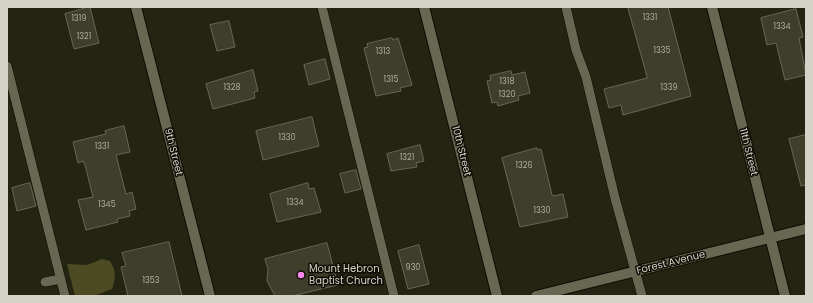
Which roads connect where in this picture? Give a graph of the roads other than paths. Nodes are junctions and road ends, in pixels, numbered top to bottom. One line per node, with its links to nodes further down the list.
1 (136, 7): 13 (street, 9th Street)
2 (322, 7): 14 (lane)
3 (424, 7): 15 (street, 10th Street)
4 (566, 7): 9 (lane)
5 (712, 7): 8 (street, 11th Street)
6 (7, 66): 10 (lane)
7 (806, 229): 8 (street, Forest Avenue)
8 (770, 238): 9 (street, Forest Avenue); 18 (street, 11th Street)
9 (634, 272): 16 (street, Forest Avenue); 17 (lane)
10 (61, 279): 11 (lane); 12 (lane)
11 (45, 282)
12 (65, 296)
13 (210, 296)
14 (394, 296)
15 (497, 296)
16 (536, 296)
17 (642, 296)
18 (785, 296)

